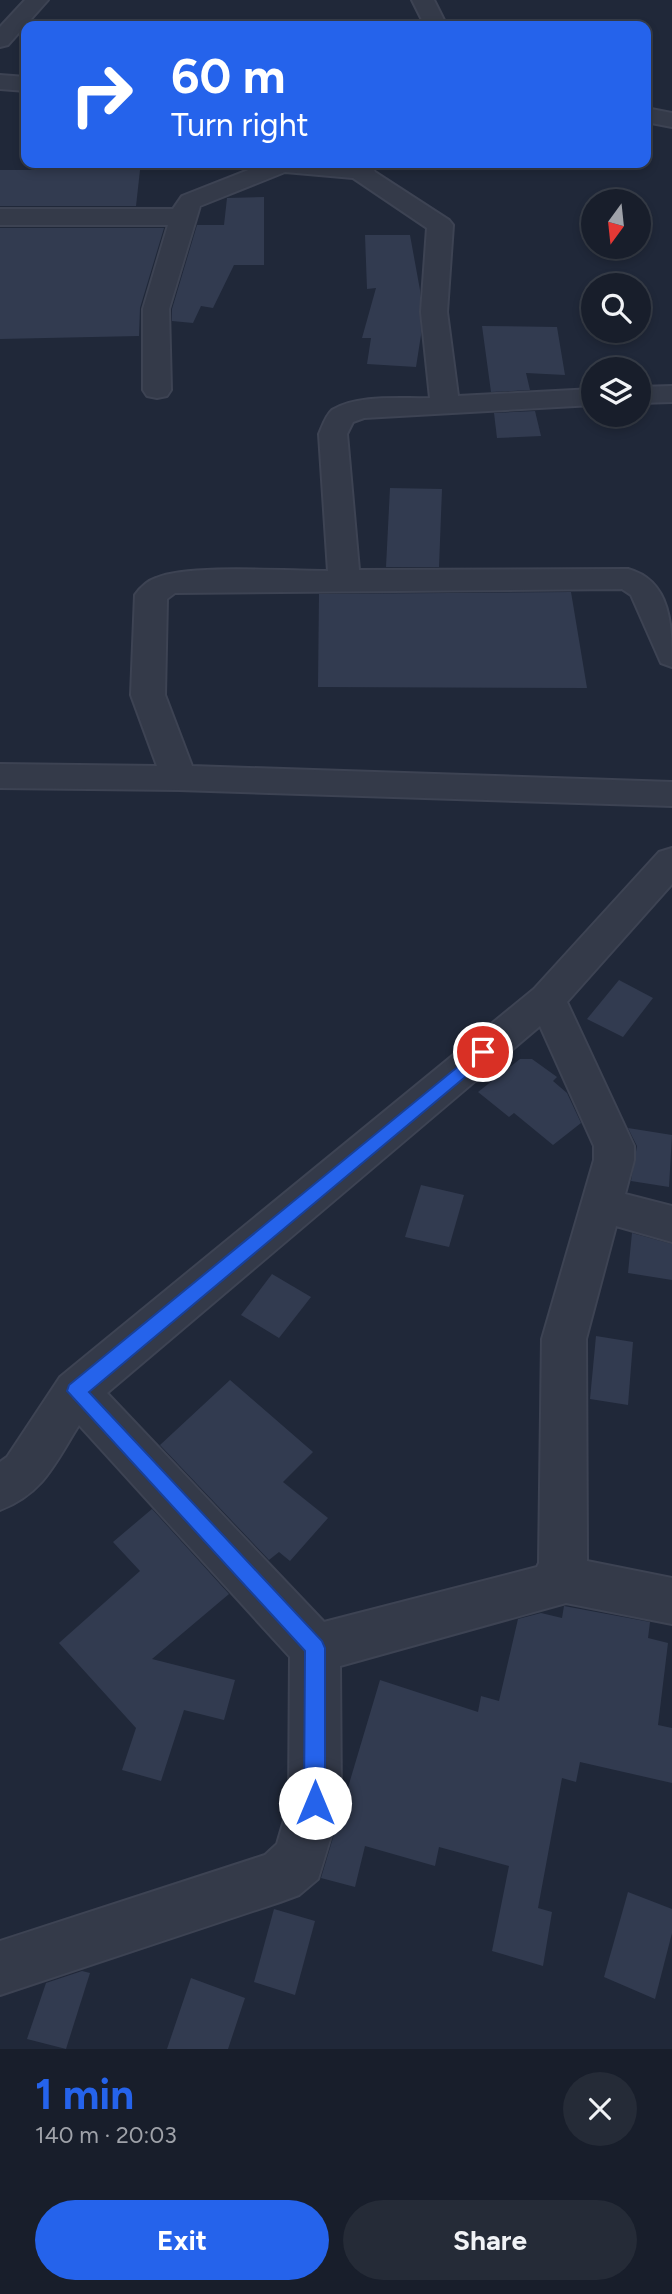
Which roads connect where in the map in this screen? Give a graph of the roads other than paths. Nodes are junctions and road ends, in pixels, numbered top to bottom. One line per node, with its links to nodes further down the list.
1 (6, 0): 3 (street)
2 (423, 0): 4 (street)
3 (35, 2): 5 (street)
4 (434, 21)
5 (4, 30)
6 (0, 82): 7 (street)
7 (21, 83)
8 (651, 116): 9 (street)
9 (672, 120)
10 (274, 168): 12 (street)
11 (361, 168): 18 (street)
12 (183, 217): 13 (street); 14 (street)
13 (0, 218)
14 (157, 390)
15 (672, 394): 16 (street)
16 (651, 395)
17 (581, 398): 18 (street)
18 (445, 405): 19 (street)
19 (344, 581): 20 (street); 22 (street)
20 (672, 656)
21 (0, 776): 22 (street)
22 (179, 778): 23 (street)
23 (672, 794)
24 (672, 861): 25 (street)
25 (547, 999): 26 (street); 28 (street)
26 (602, 1205): 27 (street); 30 (street)
27 (672, 1224)
28 (76, 1391): 29 (street); 32 (street)
29 (0, 1489)
30 (559, 1579): 31 (street); 32 (street)
31 (672, 1601)
32 (315, 1648): 33 (street)
33 (0, 1968)

